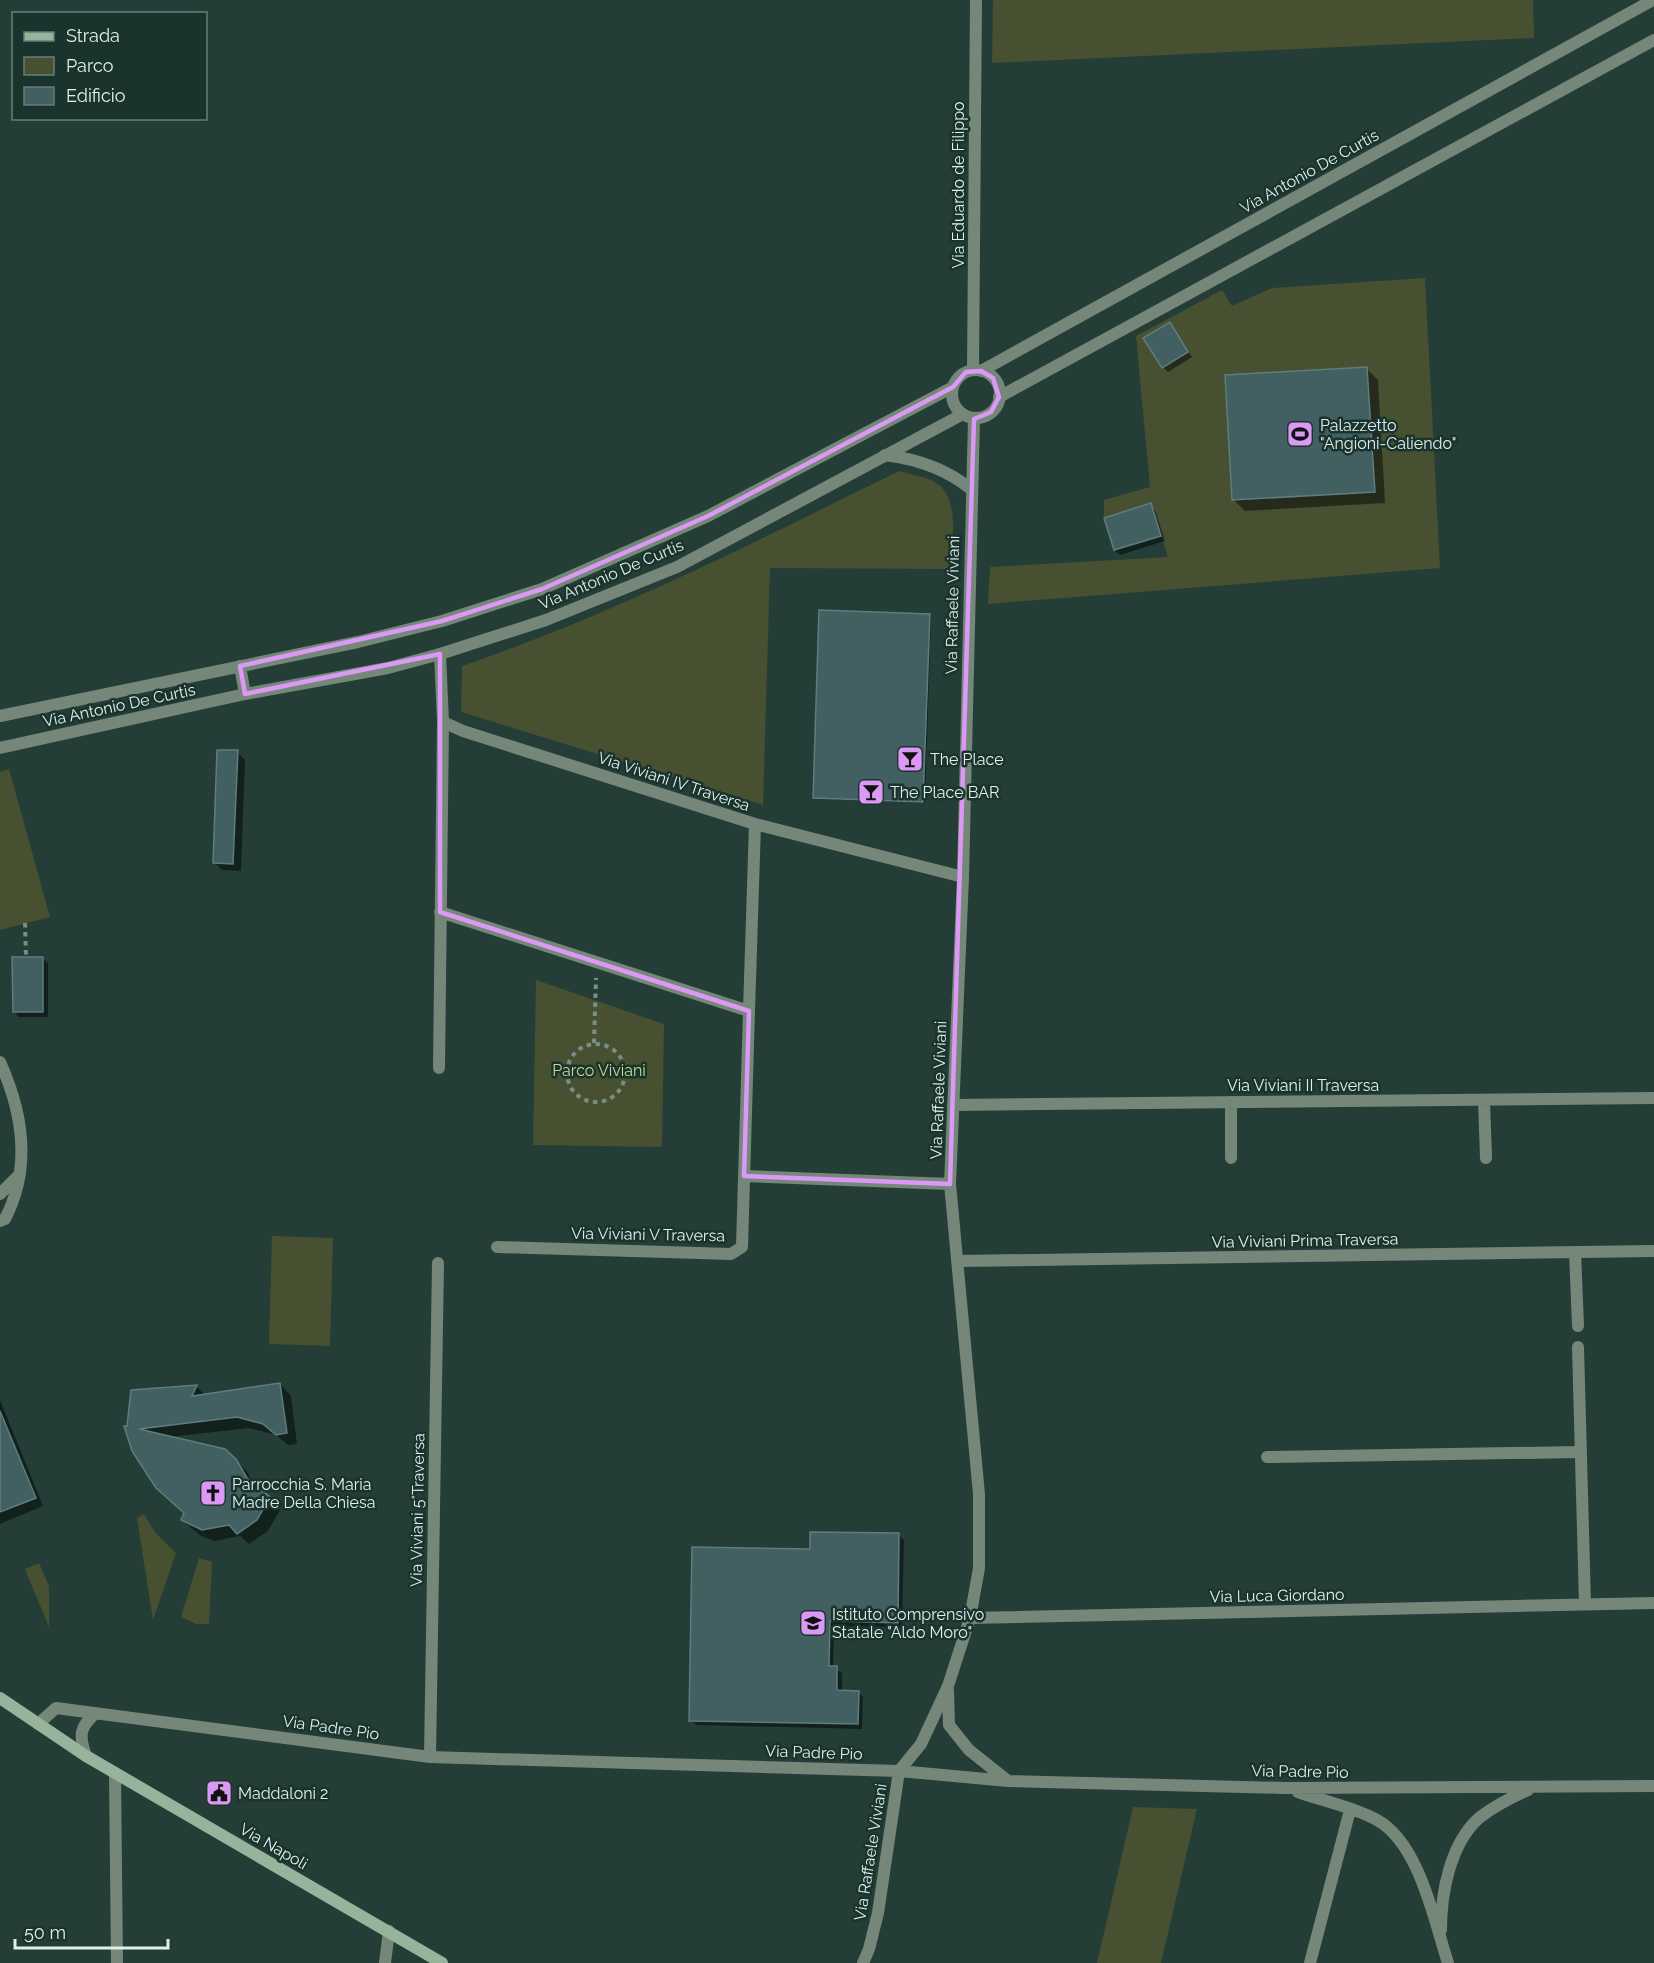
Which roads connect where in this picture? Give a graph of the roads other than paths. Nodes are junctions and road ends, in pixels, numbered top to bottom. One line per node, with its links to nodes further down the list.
1 (976, 0): 4 (street, Via Eduardo de Filippo)
2 (1653, 0): 4 (street, Via Antonio De Curtis)
3 (1654, 40): 6 (street, Via Antonio De Curtis)
4 (977, 370): 5 (street, Via Antonio De Curtis); 6 (street)
5 (953, 387): 7 (street); 11 (street, Via Antonio De Curtis)
6 (999, 397): 7 (street, Via Antonio De Curtis)
7 (969, 416): 8 (street, Via Antonio De Curtis); 9 (street, Via Raffaele Viviani)
8 (885, 455): 9 (street); 10 (street, Via Antonio De Curtis)
9 (972, 490): 17 (street, Via Raffaele Viviani)
10 (440, 654): 12 (street, Via Antonio De Curtis); 14 (street)
11 (240, 666): 12 (street); 13 (street, Via Antonio De Curtis)
12 (245, 694): 15 (street, Via Antonio De Curtis)
13 (0, 716)
14 (443, 722): 16 (street, Via Viviani IV Traversa); 18 (street)
15 (0, 748)
16 (755, 824): 17 (street, Via Viviani IV Traversa); 19 (street, Via Viviani V Traversa)
17 (963, 877): 25 (street, Via Raffaele Viviani)
18 (440, 912): 19 (street); 21 (street)
19 (749, 1011): 29 (street, Via Viviani V Traversa)
20 (0, 1062): 28 (street)
21 (439, 1068)
22 (1654, 1098): 23 (street, Via Viviani II Traversa)
23 (1484, 1100): 24 (street, Via Viviani II Traversa); 27 (street)
24 (1230, 1102): 25 (street, Via Viviani II Traversa); 26 (street)
25 (953, 1105): 30 (street, Via Raffaele Viviani)
26 (1230, 1158)
27 (1486, 1158)
28 (21, 1173): 31 (street); 32 (street)
29 (744, 1176): 30 (street); 33 (street, Via Viviani V Traversa)
30 (950, 1184): 36 (street, Via Raffaele Viviani)
31 (0, 1194)
32 (0, 1221)
33 (496, 1248)
34 (1654, 1251): 35 (street, Via Viviani Prima Traversa)
35 (1575, 1252): 36 (street, Via Viviani Prima Traversa); 38 (street)
36 (957, 1262): 44 (street, Via Raffaele Viviani)
37 (438, 1263): 50 (street, Via Viviani 5°Traversa)
38 (1578, 1326)
39 (1578, 1347): 40 (street)
40 (1580, 1452): 41 (street); 43 (street)
41 (1267, 1456)
42 (1654, 1603): 43 (street, Via Luca Giordano)
43 (1585, 1604): 44 (street, Via Luca Giordano)
44 (970, 1618): 45 (street, Via Raffaele Viviani)
45 (948, 1686): 51 (street, Via Raffaele Viviani); 53 (street, Via Raffaele Viviani)
46 (0, 1698): 48 (main road, Via Napoli)
47 (96, 1713): 48 (street, Via Padre Pio); 49 (street); 50 (street, Via Padre Pio)
48 (38, 1724): 49 (main road, Via Napoli)
49 (86, 1756): 52 (main road, Via Napoli)
50 (430, 1757): 51 (street, Via Padre Pio)
51 (899, 1771): 53 (street, Via Padre Pio); 63 (street, Via Raffaele Viviani)
52 (115, 1773): 58 (main road, Via Napoli); 60 (street)
53 (1008, 1780): 55 (street, Via Padre Pio)
54 (1654, 1786): 56 (street, Via Padre Pio)
55 (1286, 1788): 56 (street, Via Padre Pio); 57 (street)
56 (1534, 1788): 59 (street)
57 (1350, 1810): 59 (street); 64 (street)
58 (389, 1931): 61 (street); 62 (main road, Via Napoli)
59 (1441, 1943): 65 (street)
60 (117, 1963)
61 (385, 1963)
62 (442, 1963)
63 (862, 1963)
64 (1310, 1963)
65 (1448, 1963)

